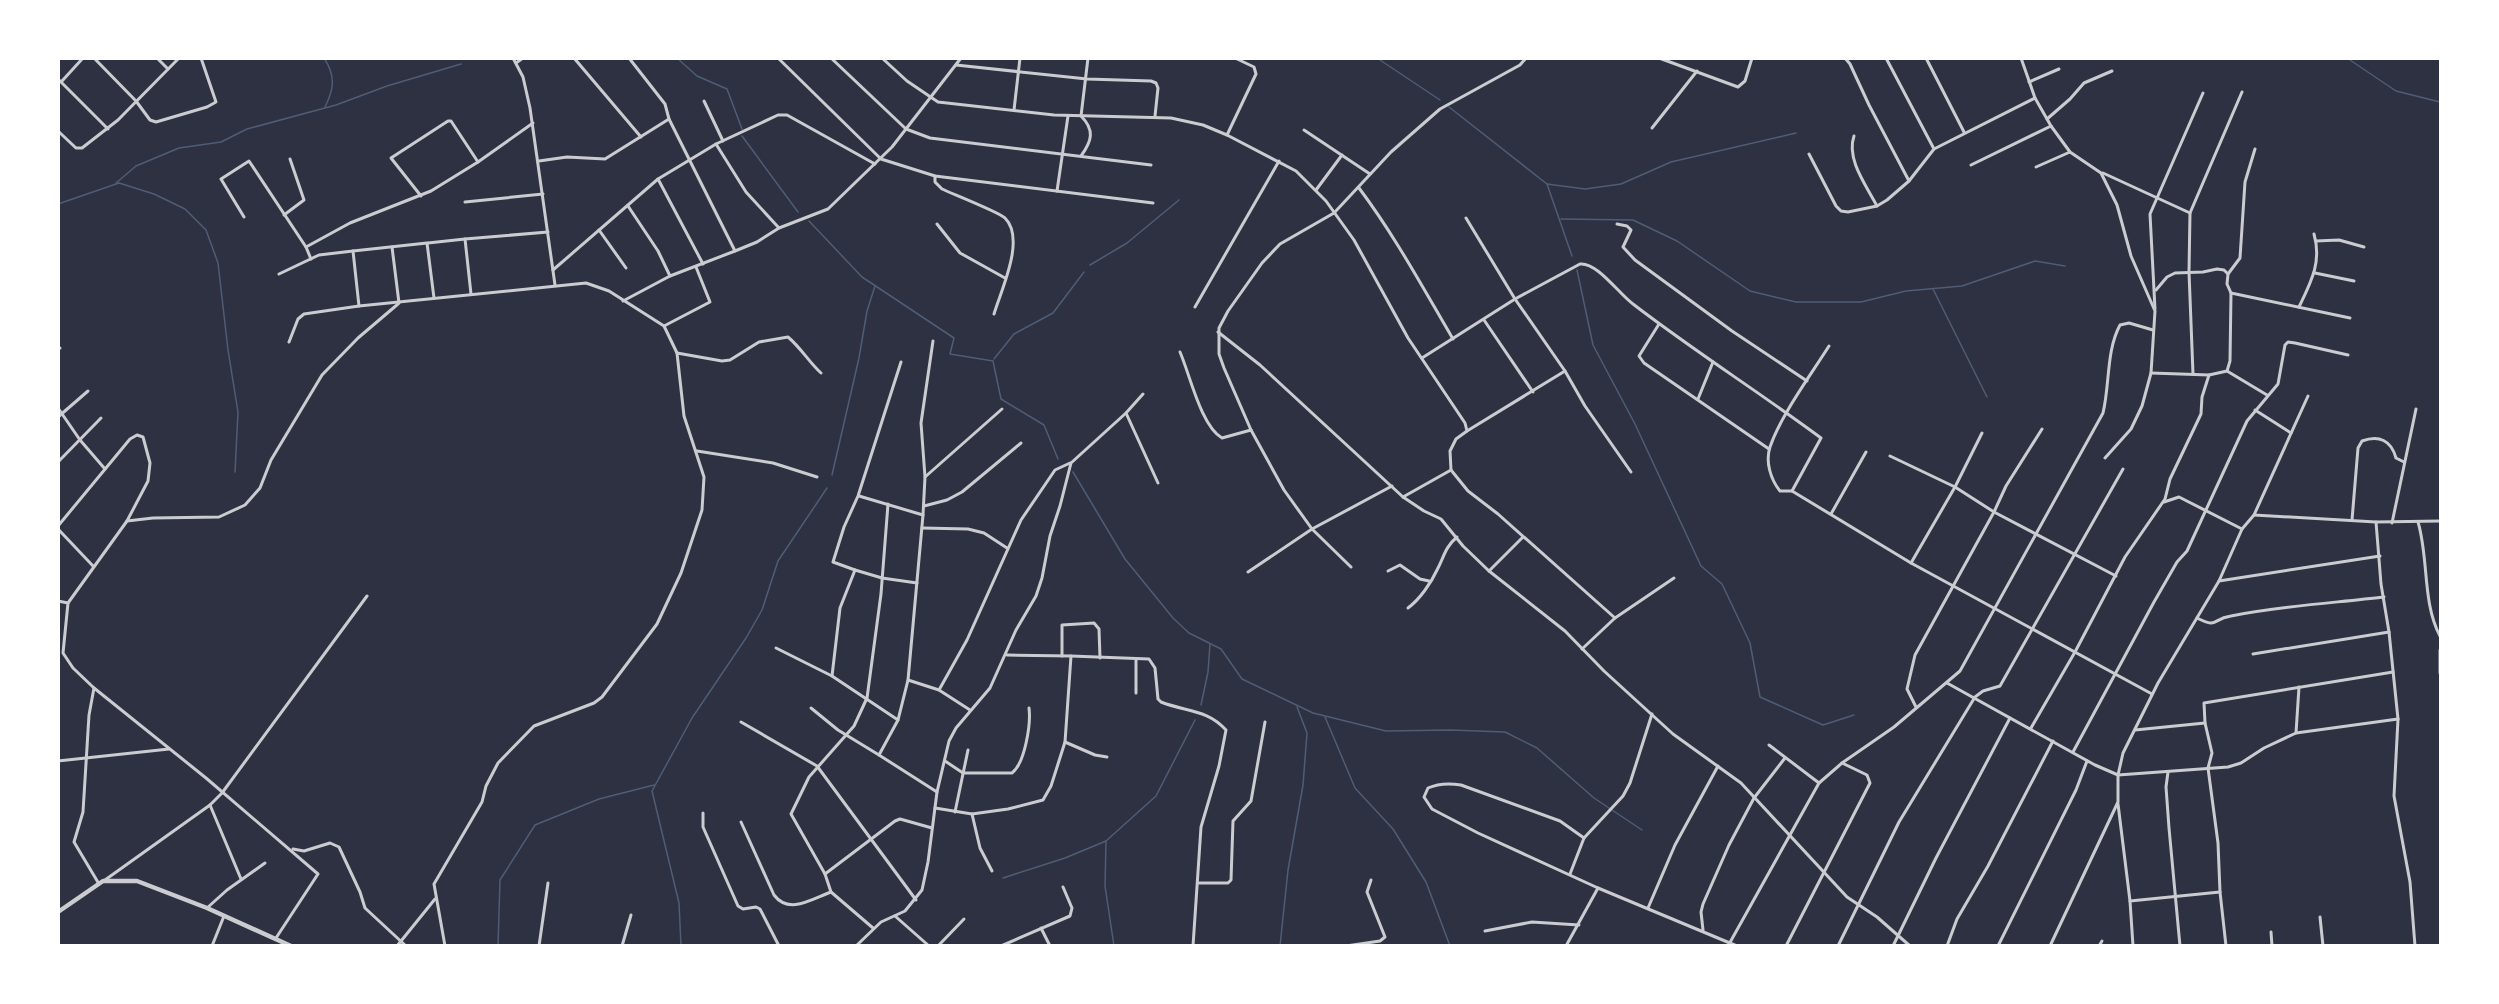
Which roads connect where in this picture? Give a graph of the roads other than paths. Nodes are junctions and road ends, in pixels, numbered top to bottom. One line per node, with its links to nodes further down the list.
1 (84, 58): 32 (street)
2 (94, 58): 38 (street)
3 (157, 58): 26 (street)
4 (179, 58): 26 (street)
5 (201, 58): 38 (street)
6 (513, 58): 24 (street)
7 (524, 58): 24 (street)
8 (574, 58): 56 (street)
9 (629, 58): 45 (street)
10 (778, 58): 68 (street)
11 (831, 58): 50 (street)
12 (882, 58): 36 (street)
13 (961, 58): 25 (street)
14 (1020, 58): 30 (street)
15 (1088, 58): 31 (street)
16 (1235, 58): 54 (street)
17 (1526, 58): 77 (street)
18 (1659, 58): 28 (street)
19 (1752, 58): 28 (street)
20 (1845, 58): 80 (street)
21 (1886, 58): 59 (street)
22 (1926, 58): 53 (street)
23 (2021, 58): 33 (street)
24 (516, 63): 46 (street)
25 (956, 65): 30 (street); 36 (street)
26 (168, 69): 38 (street)
27 (2059, 69): 33 (street)
28 (1697, 71): 48 (street)
29 (2112, 71): 44 (street)
30 (1018, 73): 31 (street); 40 (street)
31 (1087, 79): 42 (street); 43 (street)
32 (60, 80): 49 (street)
33 (2029, 82): 37 (street)
34 (2242, 92): 92 (street)
35 (2203, 93): 86 (street)
36 (930, 97): 40 (street); 50 (street)
37 (2035, 98): 44 (street); 53 (street)
38 (136, 100): 49 (street)
39 (704, 102): 57 (street)
40 (1014, 110): 41 (street)
41 (1068, 116): 42 (street); 63 (street)
42 (1081, 116): 43 (street); 65 (street)
43 (1155, 116): 54 (street)
44 (2047, 118): 47 (street)
45 (669, 119): 56 (street); 67 (street)
46 (533, 123): 69 (street); 71 (street)
47 (2051, 126): 61 (street); 74 (street)
48 (1652, 128)
49 (108, 129): 52 (street)
50 (906, 129): 63 (street); 68 (street)
51 (1304, 130): 64 (street)
52 (58, 131)
53 (1964, 132): 59 (street)
54 (1227, 135): 70 (street)
55 (1854, 136): 90 (street)
56 (640, 137): 69 (street)
57 (723, 141): 58 (street); 72 (street)
58 (716, 144): 67 (street); 98 (street)
59 (1934, 149): 80 (street)
60 (2255, 149): 118 (street)
61 (2070, 152): 75 (street); 76 (street)
62 (1809, 154): 90 (street)
63 (1062, 155): 65 (street); 83 (street)
64 (1342, 155): 77 (street); 82 (street)
65 (1082, 156): 73 (street)
66 (290, 159): 93 (street)
67 (691, 159): 79 (street); 109 (street)
68 (881, 159): 72 (street); 78 (street)
69 (539, 161): 84 (street)
70 (1279, 161): 82 (street); 131 (street)
71 (478, 162): 85 (street); 85 (street)
72 (876, 164): 98 (street)
73 (1151, 165)
74 (1971, 165)
75 (2036, 167)
76 (2102, 173): 86 (street); 133 (street)
77 (1370, 174): 81 (street)
78 (935, 176): 83 (street); 120 (street)
79 (658, 179): 89 (street); 111 (street)
80 (1909, 181): 90 (street)
81 (1359, 187): 91 (street); 141 (street)
82 (1316, 190): 91 (street)
83 (1057, 192): 88 (street)
84 (543, 194): 87 (street); 100 (street)
85 (421, 196): 105 (street)
86 (2157, 197): 92 (street); 123 (street)
87 (465, 202)
88 (1153, 203)
89 (628, 206): 99 (street); 119 (street)
90 (1877, 206)
91 (1334, 213): 140 (street); 148 (street)
92 (2190, 213): 115 (street)
93 (284, 215): 94 (street); 105 (street)
94 (244, 217)
95 (1466, 218): 127 (street)
96 (937, 224): 120 (street)
97 (1617, 224): 157 (street)
98 (779, 228): 109 (street)
99 (599, 230): 113 (street); 114 (street)
100 (548, 232): 102 (street); 114 (street)
101 (2314, 234): 103 (street)
102 (465, 239): 104 (street); 125 (street)
103 (2316, 241): 107 (street); 116 (street)
104 (427, 243): 106 (street); 126 (street)
105 (306, 247): 110 (street)
106 (392, 247): 108 (street); 129 (street)
107 (2364, 247)
108 (353, 251): 110 (street); 130 (street)
109 (735, 251): 111 (street)
110 (311, 259): 117 (street)
111 (703, 264): 112 (street)
112 (696, 267): 119 (street); 138 (street)
113 (626, 268)
114 (553, 270): 122 (street)
115 (2189, 272): 118 (street); 123 (street); 155 (street)
116 (2315, 273): 121 (street); 132 (street)
117 (279, 274)
118 (2229, 274): 124 (street)
119 (670, 276): 128 (street)
120 (1005, 278): 134 (street)
121 (2354, 281)
122 (555, 285): 125 (street); 128 (street)
123 (2155, 291): 133 (street)
124 (2231, 293): 132 (street); 152 (street)
125 (471, 294): 126 (street)
126 (434, 298): 129 (street)
127 (1515, 299): 136 (street); 137 (street); 151 (street)
128 (623, 302): 138 (street)
129 (399, 303): 130 (street); 209 (street)
130 (359, 306): 143 (street)
131 (1195, 307)
132 (2299, 307): 135 (street)
133 (2155, 311): 139 (street)
134 (994, 314)
135 (2350, 318)
136 (1484, 320): 141 (street); 159 (street)
137 (1659, 324): 150 (street); 163 (street)
138 (664, 326): 146 (street)
139 (2153, 330): 154 (street); 219 (street)
140 (1218, 332): 174 (street); 195 (street)
141 (1454, 339): 148 (street)
142 (933, 341): 193 (street)
143 (289, 342)
144 (1829, 346): 157 (street)
145 (1180, 352): 174 (street)
146 (677, 353): 153 (street); 181 (street)
147 (2348, 355): 161 (street)
148 (1422, 358): 175 (street)
149 (901, 362): 198 (street)
150 (1713, 362): 163 (street); 170 (street)
151 (1565, 371): 159 (street); 191 (street)
152 (2227, 371): 156 (street); 161 (street)
153 (821, 373)
154 (2151, 373): 155 (street); 184 (street)
155 (2193, 374): 156 (street)
156 (2209, 375): 200 (street)
157 (1807, 381): 170 (street)
158 (88, 391): 168 (street)
159 (1533, 392): 175 (street)
160 (1143, 394): 169 (street)
161 (2267, 395): 167 (street)
162 (2308, 396): 177 (street)
163 (1698, 399): 180 (street)
164 (58, 408): 168 (street)
165 (1002, 408): 193 (street)
166 (2416, 409): 186 (street)
167 (2255, 410): 177 (street); 203 (street)
168 (63, 413): 171 (street); 178 (street)
169 (1126, 413): 187 (street); 194 (street)
170 (1788, 413): 180 (street); 197 (street)
171 (58, 417)
172 (101, 418): 178 (street)
173 (2042, 429): 204 (street)
174 (1251, 430): 217 (street)
175 (1467, 431): 190 (street)
176 (1982, 433): 196 (street)
177 (2291, 433): 206 (street)
178 (80, 440): 185 (street); 188 (street)
179 (1021, 443): 202 (street)
180 (1769, 449): 197 (street)
181 (697, 451): 192 (street); 341 (street)
182 (1866, 452): 205 (street)
183 (1890, 456): 196 (street)
184 (2105, 458)
185 (58, 462)
186 (2404, 462): 208 (street); 214 (street)
187 (1071, 463): 223 (street); 257 (street)
188 (105, 469): 209 (street); 215 (street)
189 (2123, 469): 224 (street)
190 (1451, 470): 199 (street); 222 (street)
191 (1631, 472)
192 (817, 477)
193 (925, 477): 202 (street)
194 (1158, 483)
195 (1392, 486): 199 (street); 217 (street)
196 (1955, 487): 204 (street); 226 (street)
197 (1792, 491): 205 (street)
198 (858, 496): 201 (street); 229 (street)
199 (1403, 497): 221 (street)
200 (2162, 503): 203 (street); 233 (street)
201 (888, 504): 207 (street); 234 (street)
202 (924, 506): 207 (street)
203 (2205, 510): 218 (street); 264 (street)
204 (1994, 513): 219 (street); 239 (street)
205 (1831, 514): 226 (street)
206 (2254, 514): 208 (street); 218 (street)
207 (924, 515): 216 (street)
208 (2352, 520): 211 (street)
209 (127, 521): 227 (street)
210 (2440, 521): 213 (street)
211 (2376, 522): 212 (street); 220 (street)
212 (2384, 522): 214 (street); 220 (street)
213 (2418, 522): 214 (street); 250 (street)
214 (2392, 523)
215 (58, 527): 227 (street)
216 (922, 528): 223 (street); 238 (street)
217 (1312, 529): 228 (street); 231 (street)
218 (2242, 529): 237 (street)
219 (2035, 532): 224 (street); 245 (street)
220 (2378, 533): 225 (street)
221 (1457, 537): 232 (street); 236 (street)
222 (1522, 537): 232 (street); 246 (street)
223 (1007, 548): 270 (street)
224 (2076, 554): 233 (street); 248 (street)
225 (2380, 556): 237 (street); 241 (street)
226 (1911, 563): 239 (street)
227 (93, 566): 243 (street)
228 (1351, 567)
229 (855, 570): 234 (street); 265 (street)
230 (1388, 570): 236 (street)
231 (1248, 572)
232 (1489, 572): 252 (street)
233 (2116, 576): 254 (street)
234 (882, 578): 238 (street); 274 (street)
235 (1674, 578): 246 (street)
236 (1429, 581): 244 (street)
237 (2219, 581): 247 (street)
238 (917, 583): 266 (street)
239 (1953, 586): 245 (street); 275 (street)
240 (367, 596): 312 (street)
241 (2384, 597): 247 (street); 249 (street)
242 (58, 601): 243 (street)
243 (68, 603): 255 (street)
244 (1408, 608)
245 (1993, 608): 248 (street); 267 (street)
246 (1615, 618): 252 (street)
247 (2197, 618): 272 (street)
248 (2033, 630): 254 (street); 273 (street)
249 (2389, 632): 256 (street); 262 (street)
250 (2440, 636)
251 (776, 648): 265 (street)
252 (1582, 649): 279 (street)
253 (2440, 650): 263 (street)
254 (2075, 652): 264 (street); 286 (street)
255 (61, 653): 269 (street)
256 (2253, 654)
257 (1007, 655): 258 (street); 278 (street)
258 (1062, 656): 259 (street); 260 (street)
259 (1071, 656): 260 (street); 291 (street)
260 (1100, 658): 261 (street)
261 (1136, 659): 271 (street); 335 (street)
262 (2393, 672): 268 (street); 281 (street)
263 (2440, 673)
264 (2115, 675): 272 (street); 295 (street)
265 (832, 676): 274 (street)
266 (908, 680): 270 (street); 282 (street)
267 (1947, 683): 273 (street); 275 (street)
268 (2299, 687): 285 (street); 288 (street)
269 (94, 688): 293 (street); 297 (street)
270 (939, 690): 278 (street)
271 (1136, 693)
272 (2152, 694): 287 (street)
273 (1975, 697): 280 (street); 344 (street)
274 (867, 698): 282 (street); 289 (street)
275 (1916, 707): 303 (street)
276 (811, 708): 289 (street)
277 (1029, 708): 308 (street)
278 (970, 710): 300 (street)
279 (1652, 714): 305 (street); 323 (street)
280 (2010, 718): 286 (street); 359 (street)
281 (2398, 719): 288 (street); 394 (street)
282 (898, 720): 296 (street)
283 (741, 722): 304 (street)
284 (1265, 722): 335 (street)
285 (2205, 723): 287 (street); 306 (street)
286 (2031, 728): 290 (street)
287 (2135, 730): 309 (street)
288 (2296, 733): 306 (street)
289 (846, 735): 296 (street); 304 (street)
290 (2053, 741): 295 (street); 385 (street)
291 (1065, 742): 298 (street); 319 (street)
292 (1769, 745): 299 (street)
293 (169, 749): 297 (street); 312 (street)
294 (968, 750): 308 (street)
295 (2073, 752): 301 (street)
296 (879, 755): 311 (street)
297 (86, 757): 302 (street); 333 (street)
298 (1107, 757)
299 (1785, 758): 310 (street); 313 (street)
300 (945, 760): 308 (street); 311 (street)
301 (2087, 760): 309 (street); 386 (street)
302 (58, 761)
303 (1842, 762): 310 (street); 328 (street)
304 (817, 766): 324 (street); 329 (street)
305 (1718, 766): 313 (street); 346 (street)
306 (2208, 768): 307 (street); 339 (street)
307 (2168, 772): 309 (street); 340 (street)
308 (963, 773): 317 (street)
309 (2118, 775): 314 (street)
310 (1819, 783): 322 (street)
311 (937, 792): 316 (street)
312 (222, 793): 315 (street); 325 (street)
313 (1754, 798): 322 (street); 356 (street)
314 (2118, 802): 343 (street); 387 (street)
315 (210, 806): 331 (street); 333 (street)
316 (935, 808): 317 (street); 321 (street)
317 (955, 812): 319 (street)
318 (703, 813): 371 (street)
319 (972, 814): 327 (street)
320 (741, 822): 338 (street)
321 (932, 828): 324 (street); 342 (street)
322 (1788, 834): 328 (street); 363 (street)
323 (1584, 838): 330 (street); 330 (street)
324 (870, 840): 329 (street); 342 (street)
325 (288, 847): 360 (street); 361 (street)
326 (264, 863): 331 (street)
327 (992, 871)
328 (1824, 872): 344 (street); 381 (street)
329 (825, 874): 338 (street)
330 (1570, 874): 337 (street)
331 (241, 879): 345 (street)
332 (1371, 880): 378 (street)
333 (101, 882): 345 (street); 347 (street)
334 (548, 883): 369 (street)
335 (1198, 883): 377 (street)
336 (1064, 887): 355 (street)
337 (1598, 888): 346 (street); 353 (street)
338 (831, 892): 354 (street)
339 (2220, 892): 340 (street); 391 (street)
340 (2176, 896): 343 (street); 390 (street)
341 (435, 899): 361 (street); 368 (street)
342 (916, 900): 350 (street)
343 (2130, 901): 389 (street)
344 (1857, 904): 359 (street); 382 (street)
345 (207, 908): 349 (street)
346 (1648, 908): 356 (street)
347 (58, 912)
348 (631, 915): 370 (street)
349 (224, 916): 360 (street); 364 (street)
350 (895, 916): 354 (street); 373 (street)
351 (2320, 917): 393 (street)
352 (964, 920): 374 (street)
353 (1579, 925): 357 (street); 379 (street)
354 (873, 928): 372 (street)
355 (1041, 928): 375 (street); 376 (street)
356 (1703, 930): 363 (street)
357 (1485, 931)
358 (2271, 932): 392 (street)
359 (1898, 935): 383 (street); 384 (street)
360 (276, 939): 365 (street)
361 (401, 941): 366 (street); 367 (street)
362 (2102, 941): 388 (street)
363 (1729, 944): 380 (street)
364 (212, 945)
365 (291, 945)
366 (397, 945)
367 (406, 945)
368 (445, 945)
369 (539, 945)
370 (622, 945)
371 (779, 945)
372 (856, 945)
373 (929, 945)
374 (938, 945)
375 (1001, 945)
376 (1050, 945)
377 (1193, 945)
378 (1346, 945)
379 (1566, 945)
380 (1737, 945)
381 (1786, 945)
382 (1838, 945)
383 (1893, 945)
384 (1910, 945)
385 (1947, 945)
386 (1998, 945)
387 (2050, 945)
388 (2099, 945)
389 (2133, 945)
390 (2180, 945)
391 (2226, 945)
392 (2272, 945)
393 (2323, 945)
394 (2415, 945)

